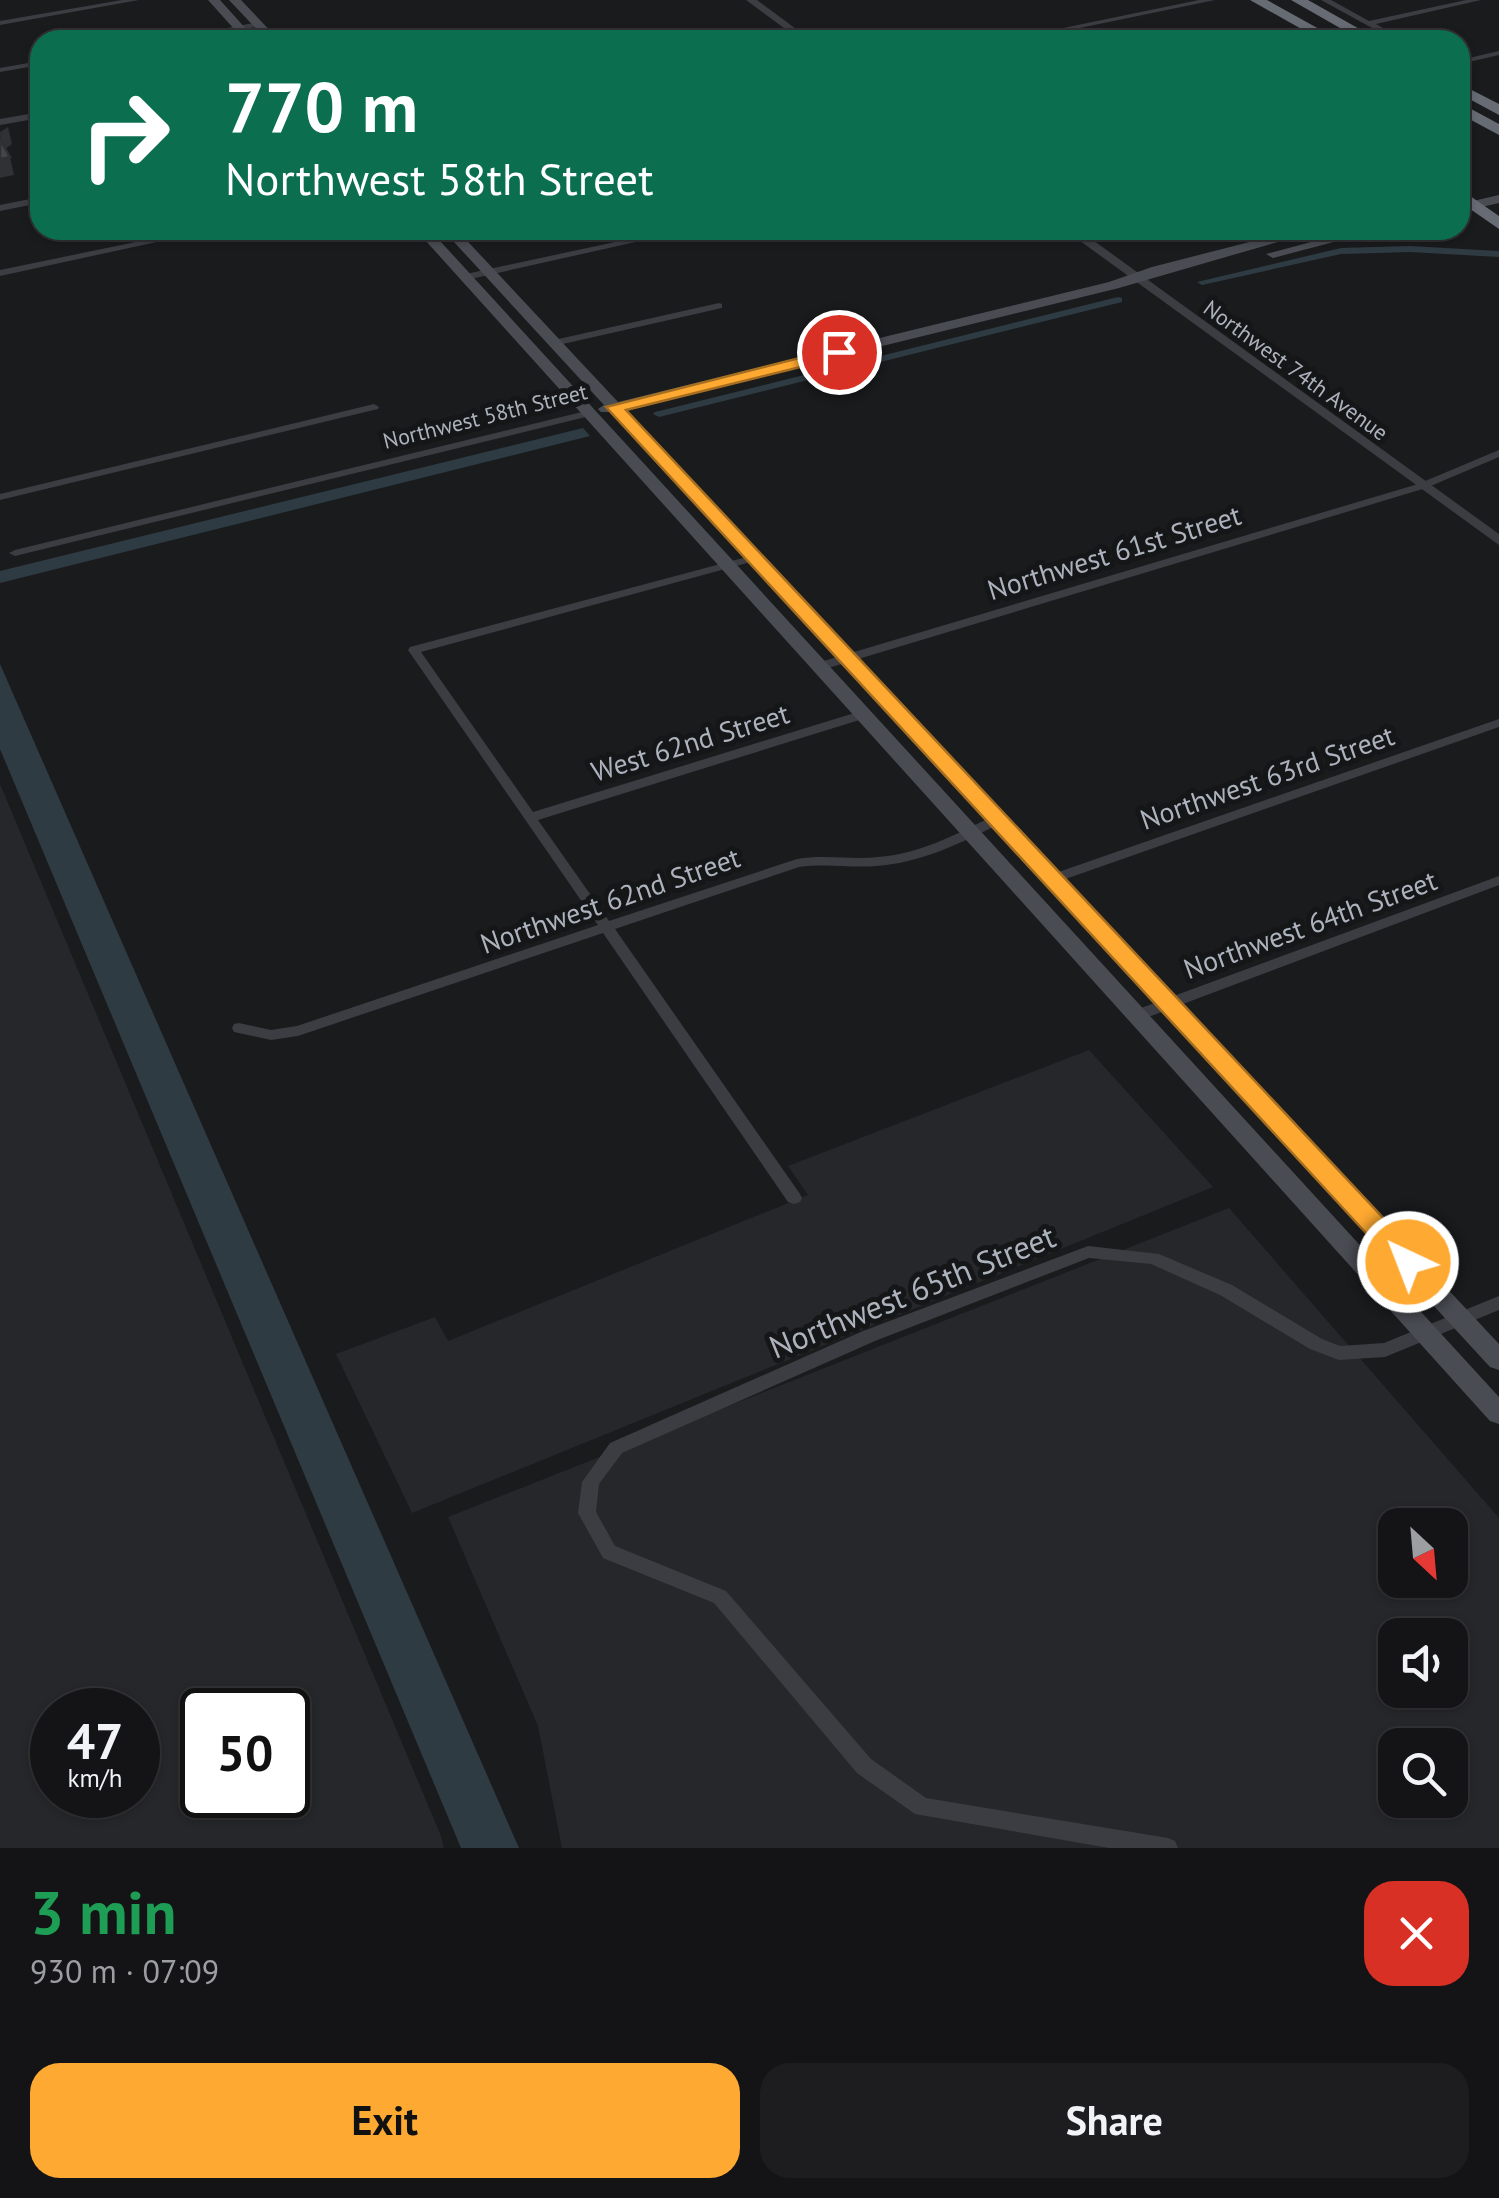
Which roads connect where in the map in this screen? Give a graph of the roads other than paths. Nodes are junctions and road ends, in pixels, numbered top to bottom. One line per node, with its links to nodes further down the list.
1 (134, 0): 13 (street)
2 (214, 0): 16 (main road)
3 (236, 0): 15 (main road)
4 (751, 0): 20 (street)
5 (1211, 0): 17 (street)
6 (1257, 0): 12 (highway)
7 (1272, 0): 24 (highway)
8 (1286, 0): 25 (highway)
9 (1298, 0): 26 (highway)
10 (1325, 0): 14 (street)
11 (1477, 0): 14 (street)
12 (1294, 20): 22 (highway); 23 (highway)
13 (0, 23)
14 (1369, 23): 27 (street)
15 (258, 24): 16 (street); 19 (main road)
16 (239, 28): 18 (street)
17 (1063, 29): 21 (street)
18 (227, 30)
19 (264, 30)
20 (792, 30)
21 (1058, 30)
22 (1303, 30)
23 (1313, 30)
24 (1327, 30)
25 (1342, 30)
26 (1354, 30)
27 (1382, 30)
28 (1499, 53): 29 (street)
29 (1470, 60)
30 (30, 65): 31 (street)
31 (0, 70)
32 (1470, 79): 33 (highway)
33 (1499, 89)
34 (1470, 96): 36 (highway)
35 (1470, 111): 39 (highway)
36 (1499, 112)
37 (30, 116): 38 (street)
38 (0, 122)
39 (1499, 127)
40 (1499, 186): 41 (main road)
41 (1470, 196)
42 (1470, 199): 43 (main road)
43 (1499, 199)
44 (30, 202): 46 (street)
45 (1470, 204): 48 (highway)
46 (0, 208)
47 (1470, 222): 48 (highway)
48 (1499, 226)
49 (159, 240): 57 (street)
50 (432, 240): 58 (main road)
51 (459, 240): 56 (main road)
52 (638, 240): 56 (street)
53 (1086, 240): 59 (street, Northwest 74th Avenue)
54 (1273, 240): 59 (main road, Northwest 58th Street)
55 (1331, 240): 59 (main road, Northwest 58th Street)
56 (489, 272): 58 (street); 61 (main road)
57 (0, 273)
58 (466, 277): 64 (main road)
59 (1139, 279): 63 (main road, Northwest 58th Street); 66 (street, Northwest 74th Avenue)
60 (719, 306): 61 (street)
61 (554, 343): 63 (main road)
62 (374, 407): 67 (street)
63 (615, 407): 64 (main road, Northwest 58th Street); 70 (main road)
64 (590, 414): 69 (street, Northwest 58th Street); 71 (main road)
65 (1499, 453): 66 (street, Northwest 61st Street)
66 (1422, 486): 68 (street, Northwest 74th Avenue); 72 (street, Northwest 61st Street)
67 (0, 497)
68 (1499, 541)
69 (16, 553)
70 (754, 558): 71 (street); 72 (main road)
71 (728, 564): 73 (main road); 76 (street)
72 (847, 658): 73 (street, Northwest 61st Street); 77 (main road)
73 (821, 666): 74 (main road)
74 (866, 714): 76 (street, West 62nd Street); 78 (main road)
75 (1499, 722): 79 (street, Northwest 63rd Street)
76 (529, 818): 81 (street)
77 (996, 820): 78 (street, Northwest 62nd Street); 79 (main road)
78 (972, 832): 81 (street, Northwest 62nd Street); 83 (main road)
79 (1052, 879): 82 (main road)
80 (1499, 880): 82 (street, Northwest 64th Street)
81 (605, 928): 84 (street, Northwest 62nd Street); 85 (street)
82 (1168, 1004): 83 (street, Northwest 64th Street); 87 (main road)
83 (1138, 1015): 88 (main road)
84 (239, 1028)
85 (794, 1198)
86 (1499, 1303): 87 (street, Northwest 65th Street)
87 (1462, 1320): 88 (street, Northwest 65th Street); 89 (main road)
88 (1428, 1335): 90 (main road); 91 (street, Northwest 65th Street)
89 (1499, 1360)
90 (1499, 1414)
91 (1168, 1848)

